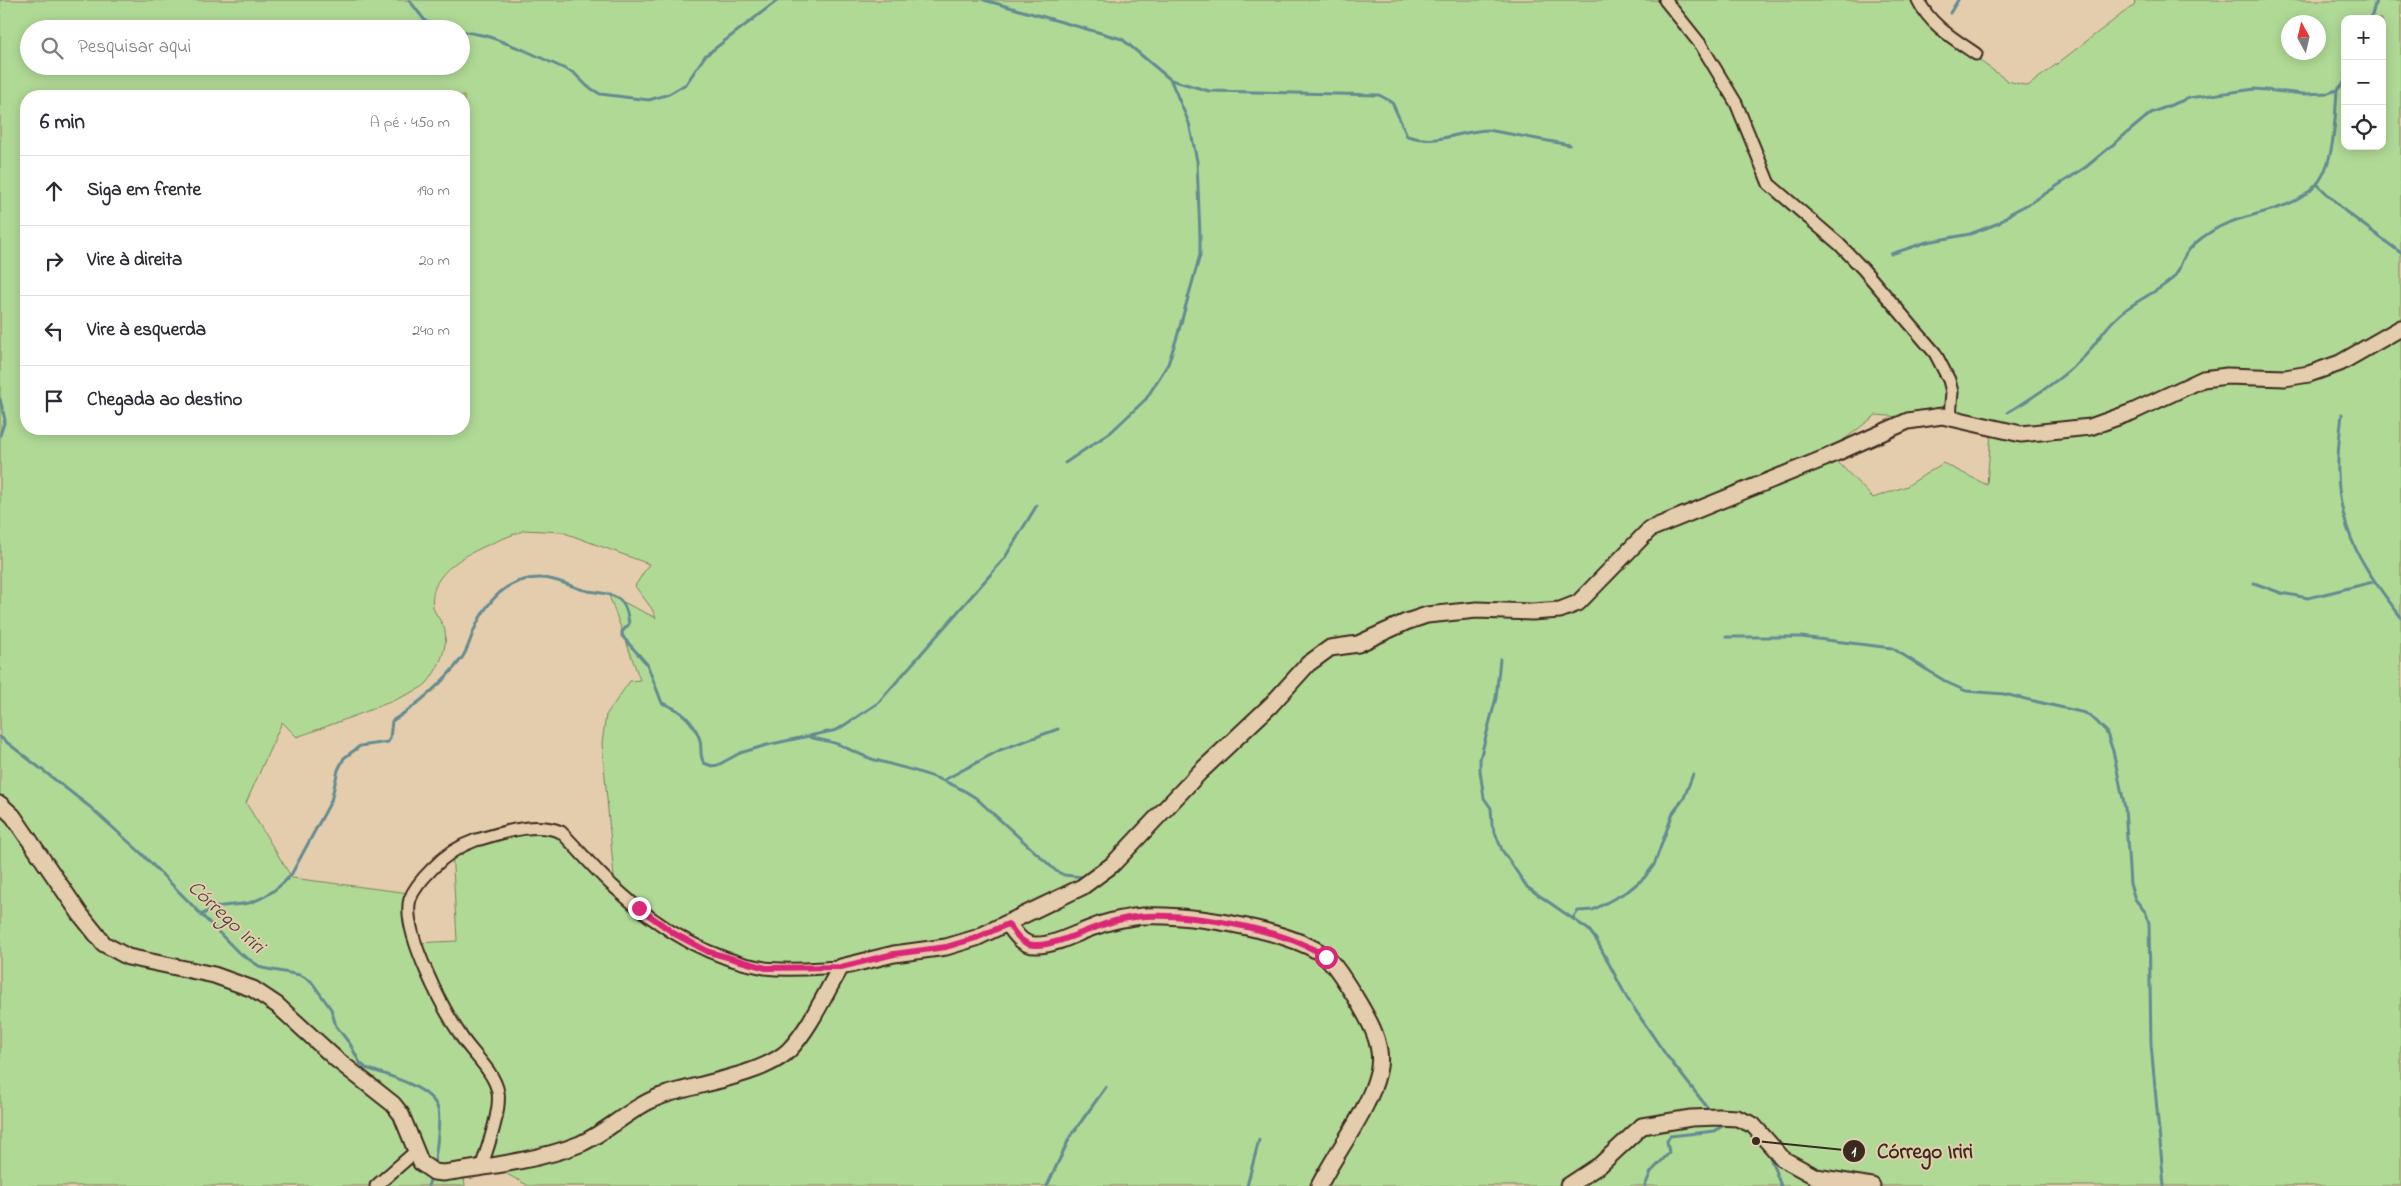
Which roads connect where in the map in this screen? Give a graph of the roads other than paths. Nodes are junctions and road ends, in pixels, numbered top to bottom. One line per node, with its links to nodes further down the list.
1 (1665, 0): 5 (street)
2 (1918, 0): 3 (street)
3 (1976, 54)
4 (2401, 328): 5 (street)
5 (1950, 417): 7 (street)
6 (0, 804): 9 (street)
7 (1008, 924): 8 (street); 12 (street)
8 (841, 967): 10 (street); 10 (street)
9 (418, 1158): 10 (street); 11 (street)
10 (482, 1166)
11 (376, 1186)
12 (1319, 1186)
13 (1568, 1186): 14 (street)
14 (1872, 1186)

